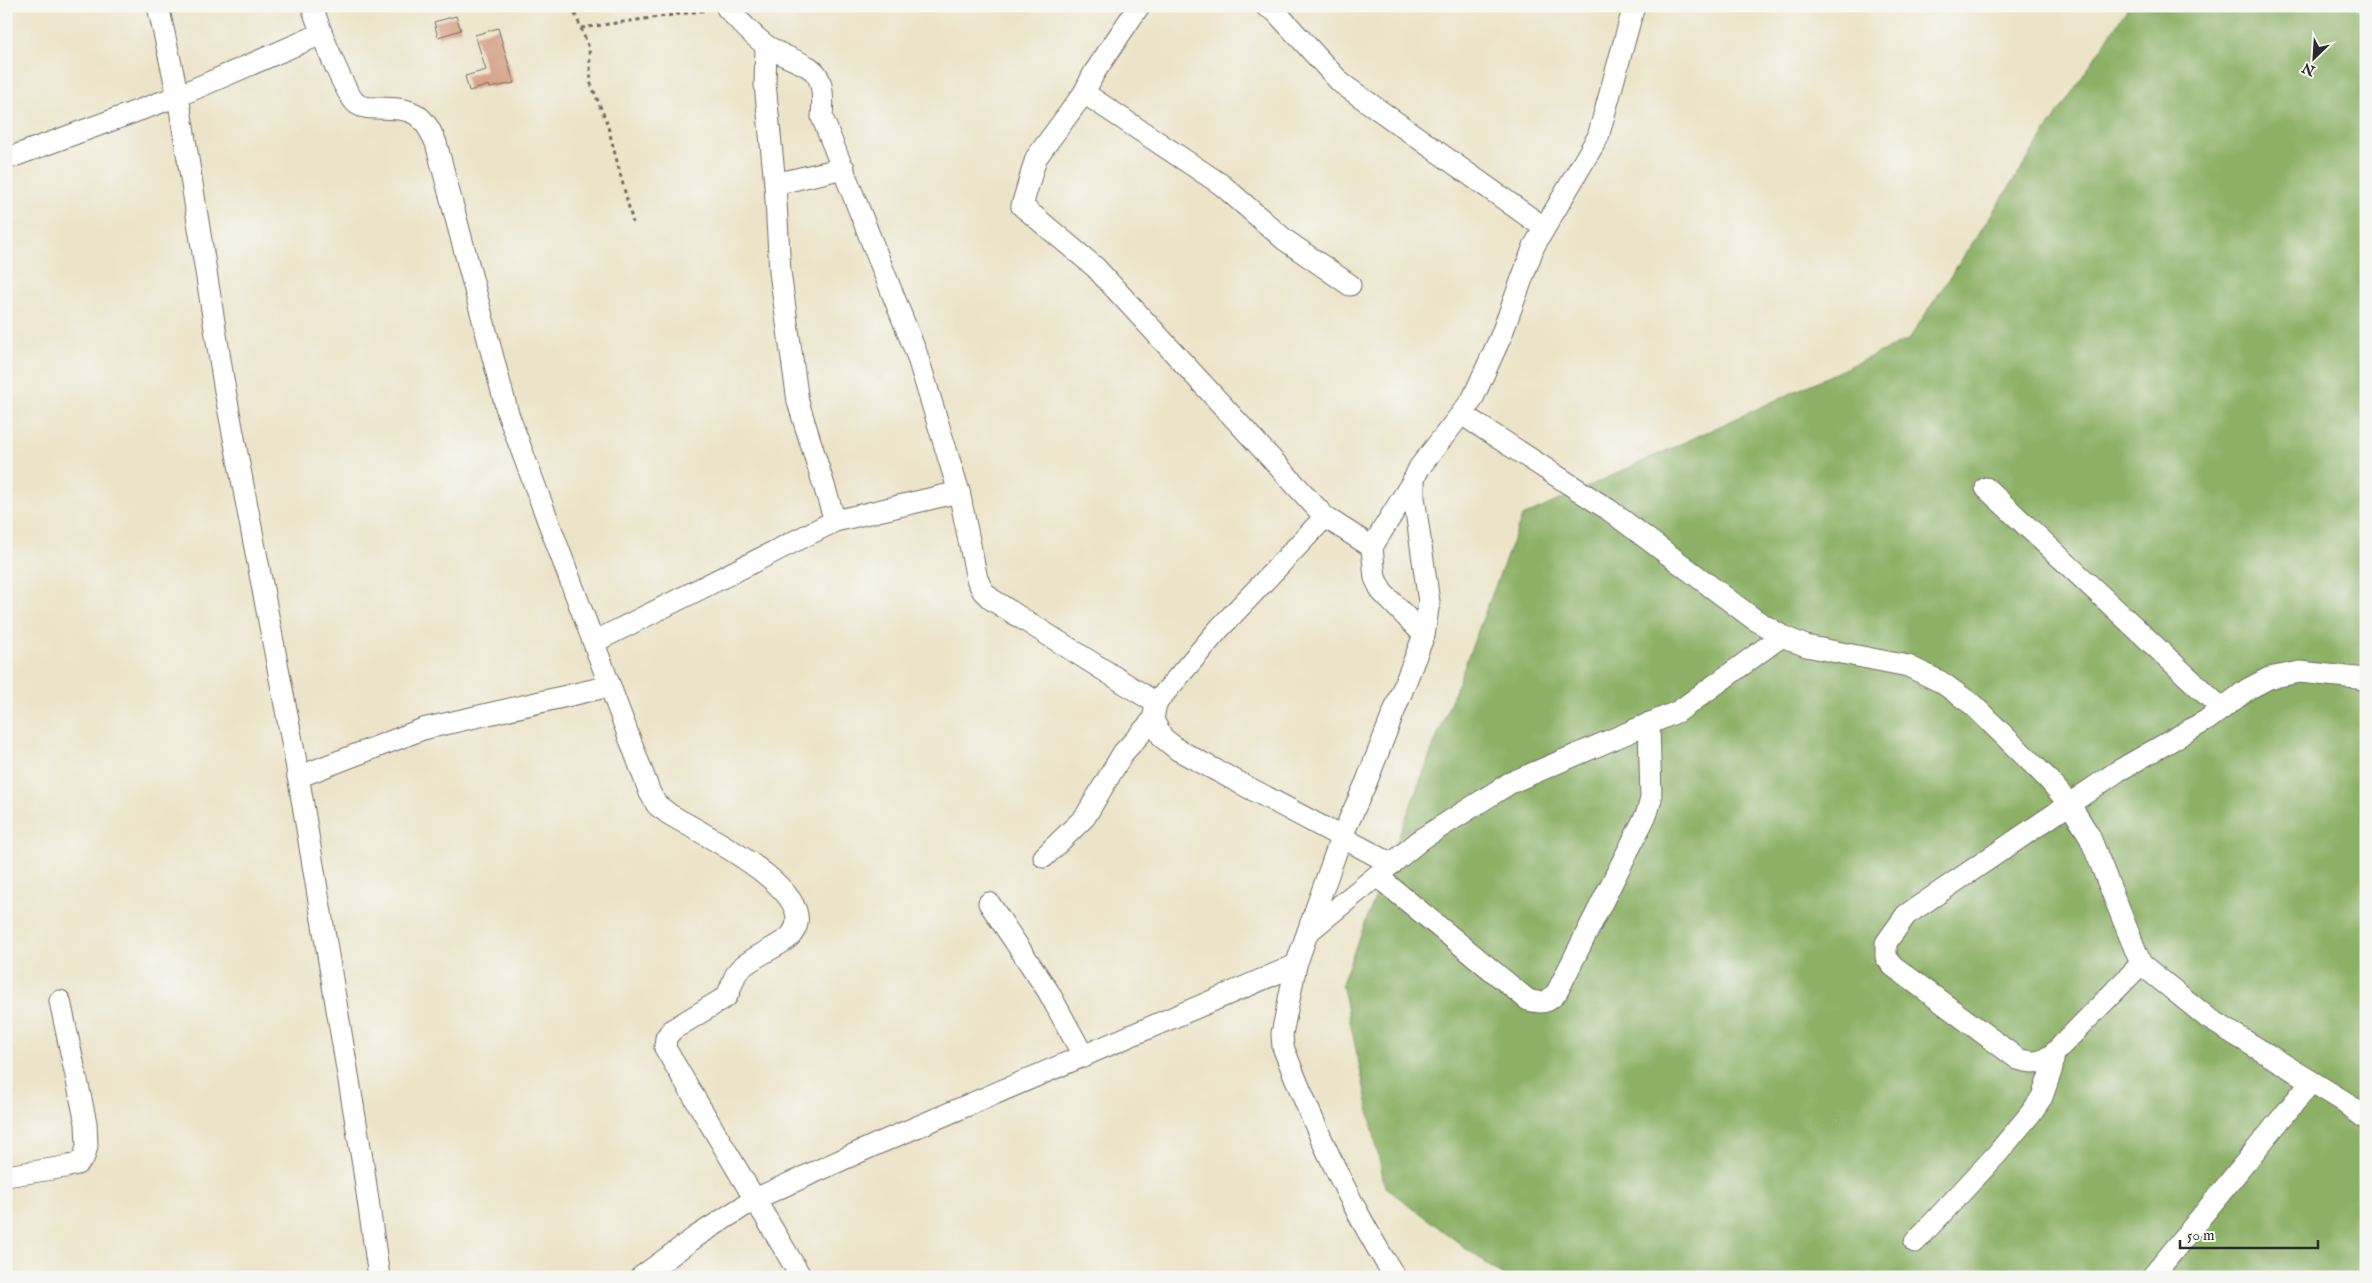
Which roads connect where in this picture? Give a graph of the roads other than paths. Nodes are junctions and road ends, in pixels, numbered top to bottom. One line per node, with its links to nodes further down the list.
1 (158, 6): 10 (street)
2 (312, 6): 7 (street)
3 (1139, 6): 9 (street)
4 (1266, 6): 14 (street)
5 (1634, 6): 14 (street)
6 (727, 8): 8 (street)
7 (321, 34): 10 (street); 25 (street)
8 (766, 46): 12 (street); 13 (street)
9 (1084, 93): 15 (street); 20 (street)
10 (178, 96): 11 (street); 31 (street)
11 (6, 159)
12 (844, 168): 13 (street); 19 (street)
13 (775, 184): 21 (street)
14 (1543, 227): 16 (street)
15 (1350, 285)
16 (1463, 415): 17 (street); 24 (street)
17 (1414, 480): 22 (street); 23 (street)
18 (1986, 488): 28 (street)
19 (959, 492): 21 (street); 29 (street)
20 (1324, 517): 22 (street); 29 (street)
21 (835, 521): 25 (street)
22 (1372, 547): 23 (street)
23 (1424, 635): 33 (street)
24 (1782, 636): 30 (street); 32 (street)
25 (594, 642): 27 (street)
26 (2366, 679): 28 (street)
27 (610, 686): 31 (street); 46 (street)
28 (2222, 709): 32 (street)
29 (1155, 712): 33 (street); 34 (street)
30 (1649, 724): 35 (street); 35 (street)
31 (298, 777): 48 (street)
32 (2070, 805): 38 (street); 41 (street)
33 (1341, 838): 35 (street); 37 (street)
34 (1044, 857)
35 (1384, 870): 37 (street)
36 (989, 903): 42 (street)
37 (1308, 932): 39 (street)
38 (2140, 964): 41 (street); 43 (street)
39 (1296, 965): 42 (street); 51 (street)
40 (60, 1000): 45 (street)
41 (2054, 1053): 47 (street)
42 (1084, 1057): 46 (street)
43 (2311, 1082): 44 (street); 52 (street)
44 (2366, 1119)
45 (6, 1176)
46 (755, 1199): 49 (street); 50 (street)
47 (1915, 1242)
48 (379, 1277)
49 (641, 1277)
50 (801, 1277)
51 (1395, 1277)
52 (2152, 1277)

